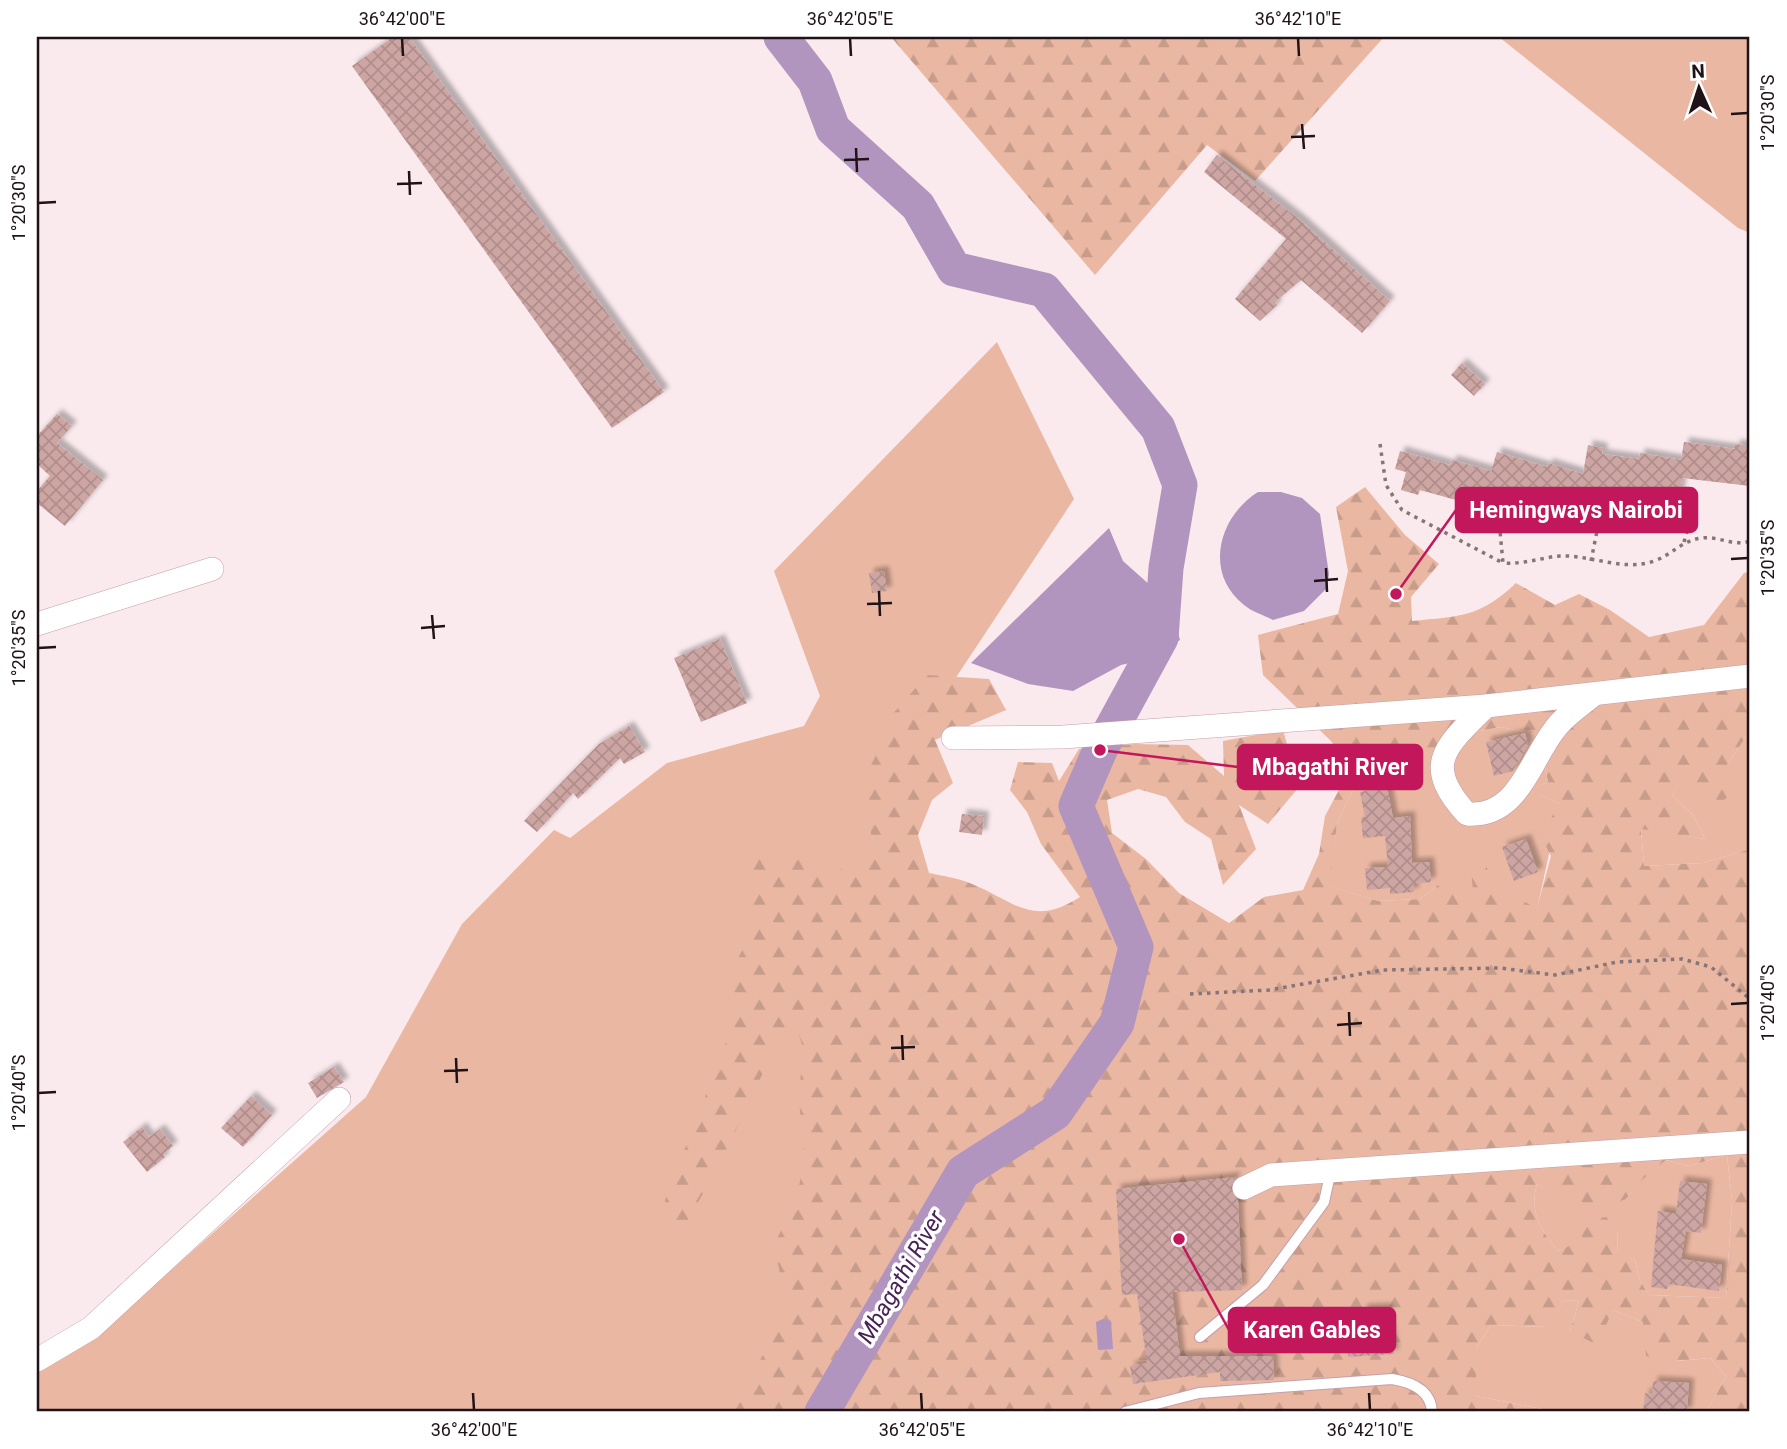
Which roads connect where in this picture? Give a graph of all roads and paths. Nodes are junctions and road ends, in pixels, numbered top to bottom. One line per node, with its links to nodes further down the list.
1 (1380, 444): 8 (path)
2 (1690, 484): 6 (path)
3 (1497, 499): 8 (path)
4 (1595, 506): 7 (path)
5 (1750, 541): 6 (path)
6 (1684, 542): 7 (path)
7 (1591, 561): 8 (path)
8 (1503, 563)
9 (212, 569): 10 (street)
10 (37, 624)
11 (1750, 677): 12 (street)
12 (1592, 696): 13 (street); 13 (street)
13 (1486, 706): 14 (street)
14 (953, 738)
15 (1190, 994): 16 (path)
16 (1750, 999)
17 (339, 1099): 22 (street)
18 (1750, 1142): 19 (street)
19 (1331, 1170): 20 (street); 21 (lane)
20 (1244, 1188)
21 (1199, 1337)
22 (37, 1360)
23 (1125, 1412): 24 (lane)
24 (1432, 1412)

